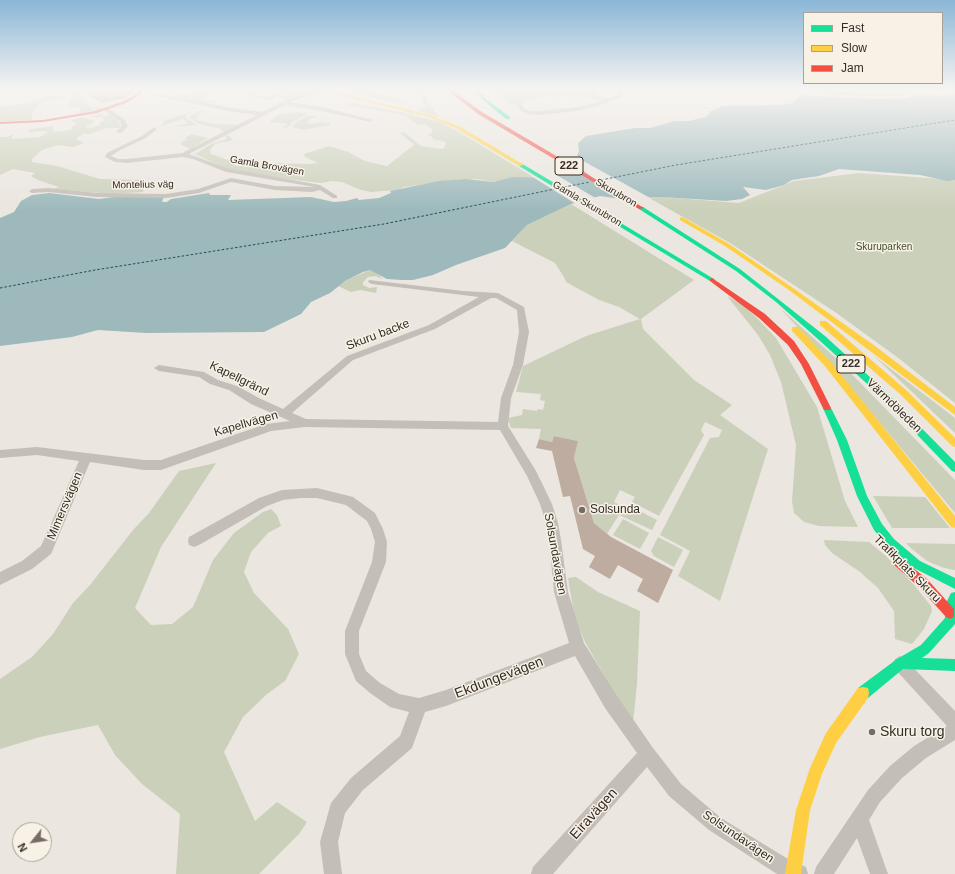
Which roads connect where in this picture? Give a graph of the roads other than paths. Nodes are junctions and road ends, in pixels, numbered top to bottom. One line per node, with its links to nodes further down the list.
1 (122, 129): 7 (street)
2 (154, 129): 8 (street, Gamla Brovägen)
3 (235, 129): 8 (street)
4 (460, 129): 17 (main road, Gamla Skurubron)
5 (506, 129): 15 (main road, Skurubron / 222)
6 (522, 129): 9 (main road, Skurubron / 222)
7 (119, 132)
8 (183, 155): 10 (street, Gamla Brovägen)
9 (620, 185)
10 (322, 188): 11 (street, Montelius väg); 12 (street, Gamla Brovägen)
11 (32, 191)
12 (335, 197)
13 (673, 214): 14 (main road)
14 (750, 264): 21 (main road); 25 (main road, Värmdöleden / 222)
15 (735, 272): 29 (main road, Värmdöleden / 222); 30 (main road)
16 (372, 282): 18 (street)
17 (715, 282): 20 (main road, Trafikplats Skuru)
18 (490, 295): 22 (street, Skuru backe); 24 (street)
19 (159, 368): 22 (street, Kapellgränd)
20 (827, 410): 28 (main road, Trafikplats Skuru); 32 (main road, Trafikplats Skuru)
21 (955, 412)
22 (285, 413): 23 (street, Kapellgränd)
23 (305, 423): 24 (street, Kapellvägen); 27 (street, Kapellvägen)
24 (503, 426): 38 (street, Solsundavägen)
25 (955, 444)
26 (0, 454): 27 (street, Kapellvägen)
27 (86, 457): 33 (street, Mimersvägen)
28 (841, 464)
29 (955, 468)
30 (955, 524)
31 (194, 541): 41 (street, Ekdungevägen)
32 (885, 544): 34 (main road, Trafikplats Skuru); 36 (main road, Trafikplats Skuru)
33 (0, 578)
34 (955, 584)
35 (955, 597): 36 (main road, Trafikplats Skuru)
36 (950, 616): 37 (main road, Trafikplats Skuru); 39 (main road)
37 (955, 629)
38 (578, 646): 41 (street, Ekdungevägen); 44 (street, Solsundavägen)
39 (900, 664): 40 (main road); 42 (street); 46 (main road)
40 (955, 665)
41 (419, 706): 47 (street)
42 (955, 724)
43 (955, 731): 45 (street)
44 (647, 754): 46 (street, Solsundavägen); 48 (street, Eiravägen)
45 (860, 820): 49 (street); 50 (street)
46 (795, 873)
47 (333, 874)
48 (540, 874)
49 (823, 874)
50 (879, 874)

